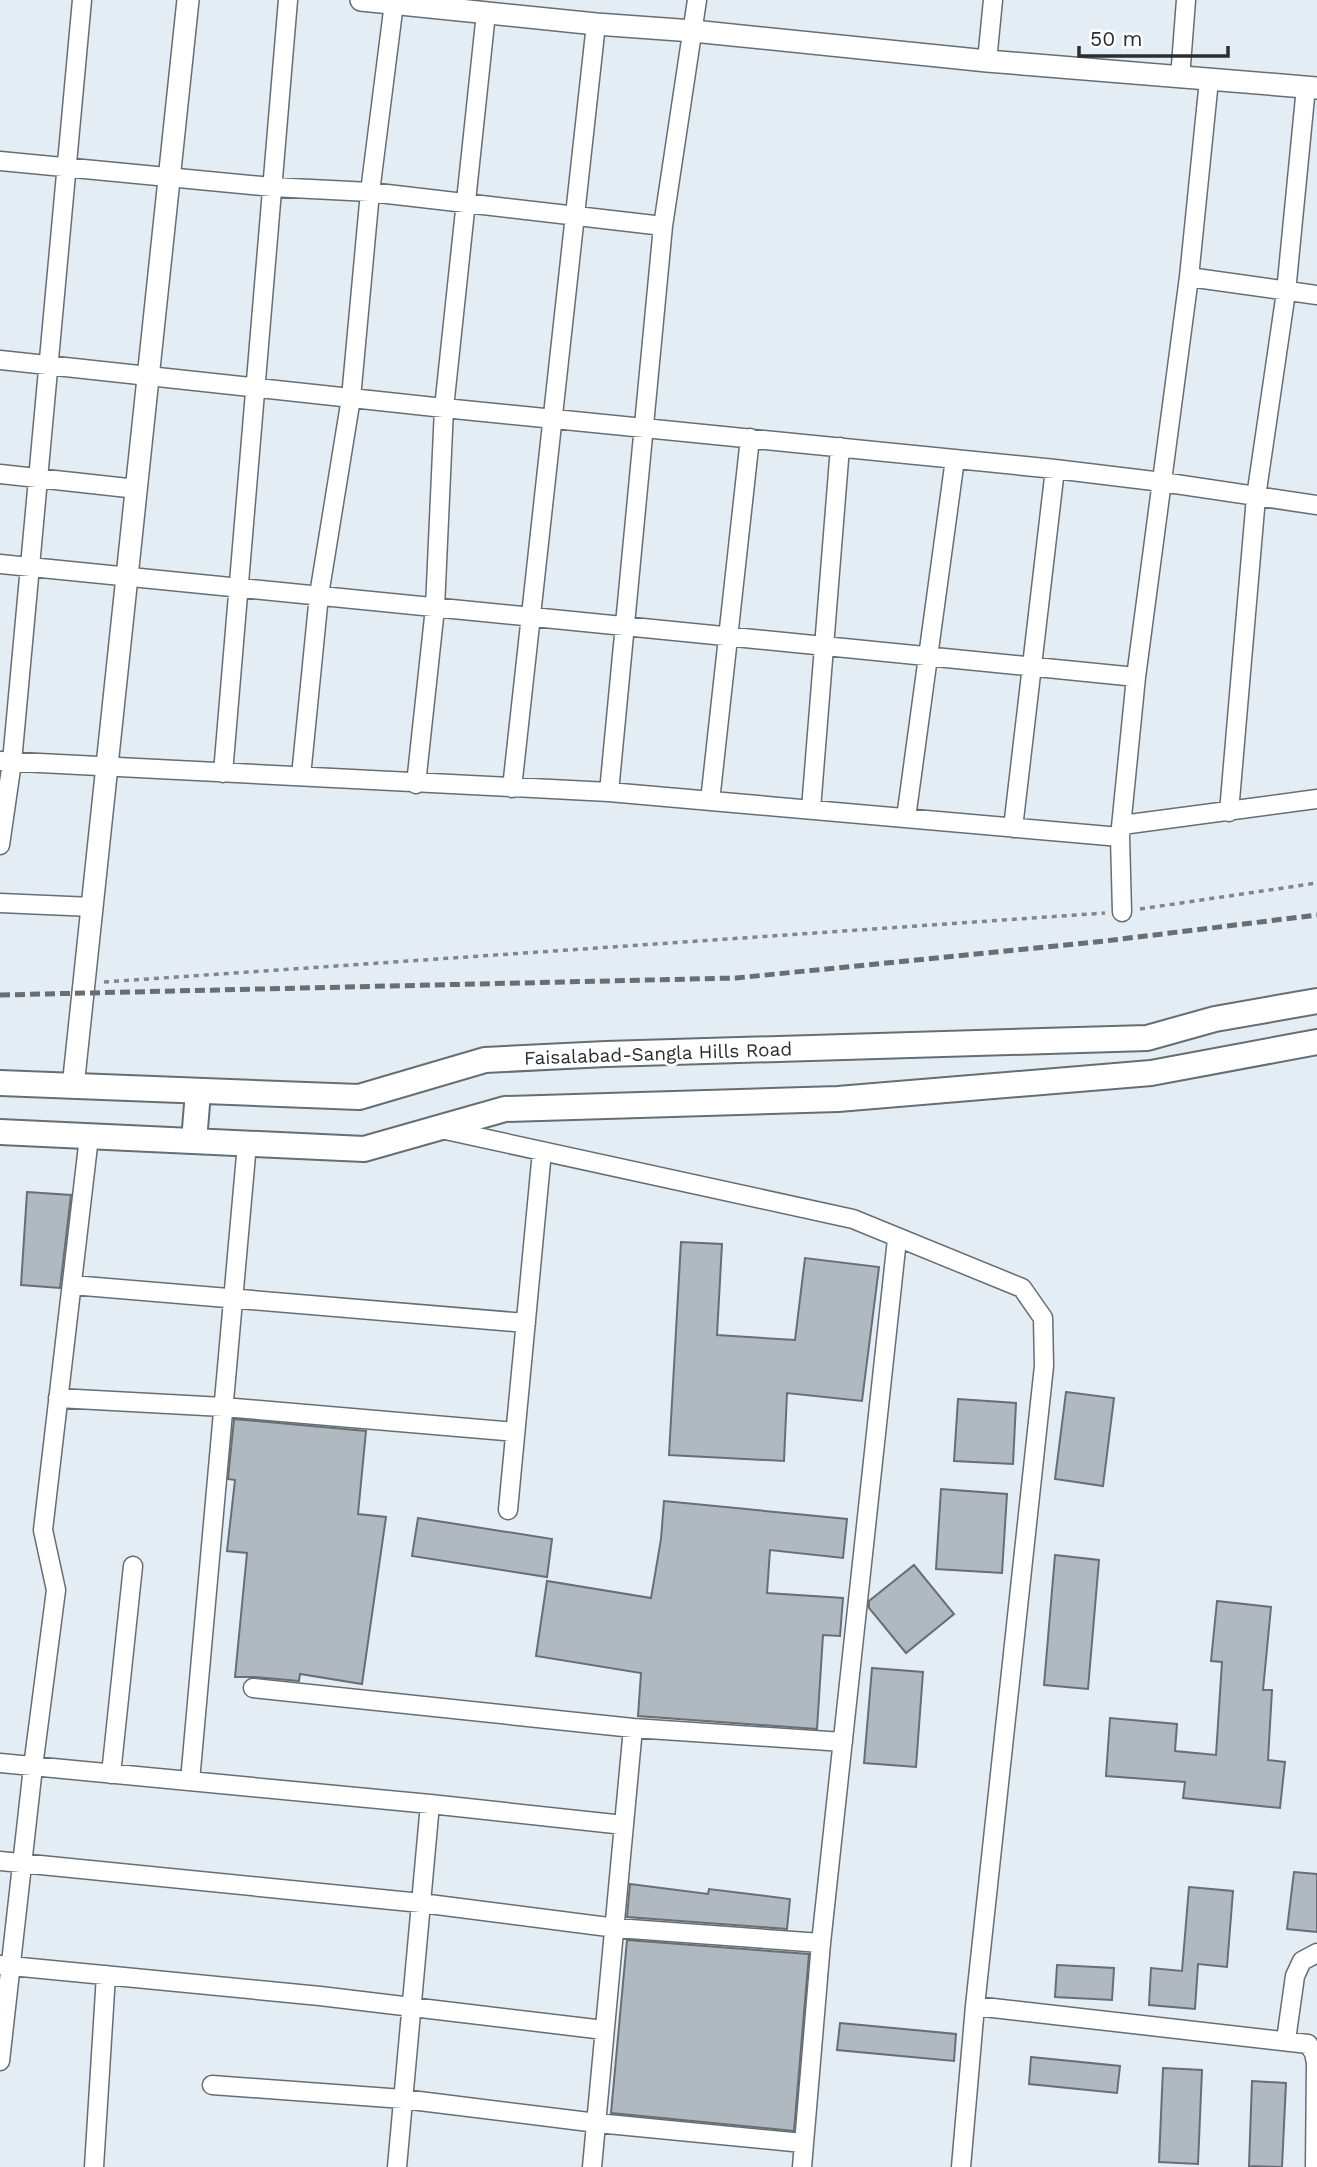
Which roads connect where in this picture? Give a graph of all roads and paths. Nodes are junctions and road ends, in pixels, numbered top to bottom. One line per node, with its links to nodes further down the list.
1 (82, 0): 17 (street)
2 (188, 0): 18 (street)
3 (288, 0): 19 (street)
4 (361, 0): 8 (street)
5 (697, 0): 11 (street)
6 (993, 0): 12 (street)
7 (1186, 0): 13 (street)
8 (408, 3): 9 (street); 20 (street)
9 (486, 13): 10 (street); 21 (street)
10 (596, 23): 11 (street); 22 (street)
11 (693, 31): 12 (street); 23 (street)
12 (987, 61): 13 (street)
13 (1180, 78): 14 (street)
14 (1209, 80): 15 (street); 24 (street)
15 (1311, 88): 25 (street)
16 (0, 161): 17 (street)
17 (66, 167): 18 (street); 28 (street)
18 (170, 177): 19 (street); 29 (street)
19 (272, 187): 20 (street); 30 (street)
20 (370, 192): 21 (street); 31 (street)
21 (466, 202): 22 (street); 32 (street)
22 (575, 218): 23 (street); 33 (street)
23 (663, 226): 34 (street)
24 (1189, 276): 25 (street); 41 (street)
25 (1286, 292): 26 (street); 43 (street)
26 (1317, 295)
27 (0, 360): 28 (street)
28 (48, 365): 29 (street); 40 (street)
29 (149, 375): 30 (street); 42 (street)
30 (256, 387): 31 (street); 48 (street)
31 (351, 398): 32 (street); 49 (street)
32 (444, 408): 33 (street); 50 (street)
33 (553, 417): 34 (street); 51 (street)
34 (642, 426): 35 (street); 52 (street)
35 (750, 438): 36 (street); 53 (street)
36 (840, 447): 37 (street); 54 (street)
37 (955, 459): 38 (street); 55 (street)
38 (1055, 469): 41 (street); 56 (street)
39 (0, 474): 40 (street)
40 (38, 478): 42 (street); 46 (street)
41 (1162, 482): 43 (street); 57 (street)
42 (136, 489): 47 (street)
43 (1256, 497): 44 (street); 68 (street)
44 (1317, 506)
45 (0, 564): 46 (street)
46 (29, 567): 47 (street); 58 (street)
47 (127, 577): 48 (street); 59 (street)
48 (239, 588): 49 (street); 60 (street)
49 (319, 595): 50 (street); 61 (street)
50 (435, 608): 51 (street); 62 (street)
51 (531, 618): 52 (street); 63 (street)
52 (624, 627): 53 (street); 64 (street)
53 (728, 638): 54 (street); 66 (street)
54 (824, 647): 55 (street); 67 (street)
55 (928, 657): 56 (street); 69 (street)
56 (1032, 667): 57 (street); 70 (street)
57 (1136, 677): 71 (street)
58 (6, 762): 59 (street); 72 (street)
59 (107, 766): 60 (street); 75 (street)
60 (223, 773): 61 (street)
61 (301, 776): 62 (street)
62 (416, 784): 63 (street)
63 (512, 788): 64 (street)
64 (609, 792): 66 (street)
65 (1317, 799): 68 (street)
66 (710, 801): 67 (street)
67 (811, 810): 69 (street)
68 (1228, 812): 71 (street)
69 (906, 818): 70 (street)
70 (1013, 828): 71 (street)
71 (1121, 831): 76 (street)
72 (0, 845)
73 (1317, 883): 76 (path)
74 (0, 903): 75 (street)
75 (92, 907): 77 (street)
76 (1122, 912): 77 (path)
77 (84, 983): 81 (street)
78 (1317, 1002): 82 (main road, Faisalabad-Sangla Hills Road)
79 (1317, 1042): 83 (main road)
80 (0, 1083): 81 (main road, Faisalabad-Sangla Hills Road)
81 (73, 1087): 82 (main road, Faisalabad-Sangla Hills Road)
82 (198, 1092): 86 (main road)
83 (437, 1128): 87 (main road); 88 (street)
84 (0, 1132): 85 (main road)
85 (89, 1137): 86 (main road); 90 (street)
86 (194, 1141): 87 (main road)
87 (247, 1144): 91 (street)
88 (542, 1152): 89 (street); 92 (street)
89 (897, 1239): 100 (street); 115 (street)
90 (72, 1285): 91 (street); 93 (street)
91 (233, 1297): 92 (street); 94 (street)
92 (526, 1323): 95 (street)
93 (58, 1398): 94 (street); 102 (street)
94 (223, 1408): 95 (street); 104 (street)
95 (516, 1432): 96 (street)
96 (508, 1510)
97 (133, 1566): 103 (street)
98 (253, 1688): 99 (street)
99 (633, 1728): 100 (street); 106 (street)
100 (842, 1742): 111 (street)
101 (0, 1763): 102 (street)
102 (33, 1767): 103 (street); 108 (street)
103 (110, 1774): 104 (street)
104 (190, 1781): 105 (street)
105 (430, 1804): 106 (street); 109 (street)
106 (624, 1825): 110 (street)
107 (0, 1861): 108 (street)
108 (22, 1862): 109 (street); 113 (street)
109 (421, 1903): 110 (street); 116 (street)
110 (616, 1928): 111 (street); 117 (street)
111 (821, 1943): 123 (street)
112 (1317, 1953): 118 (street)
113 (5, 1965): 114 (street); 119 (street)
114 (106, 1975): 116 (street); 124 (street)
115 (975, 2006): 118 (street); 128 (street)
116 (411, 2007): 117 (street); 121 (street)
117 (604, 2030): 122 (street)
118 (1286, 2040): 129 (street)
119 (0, 2061)
120 (212, 2085): 121 (street)
121 (403, 2099): 122 (street); 125 (street)
122 (597, 2123): 123 (street); 126 (street)
123 (803, 2143): 127 (street)
124 (94, 2167)
125 (397, 2167)
126 (592, 2167)
127 (802, 2167)
128 (961, 2167)
129 (1315, 2167)

